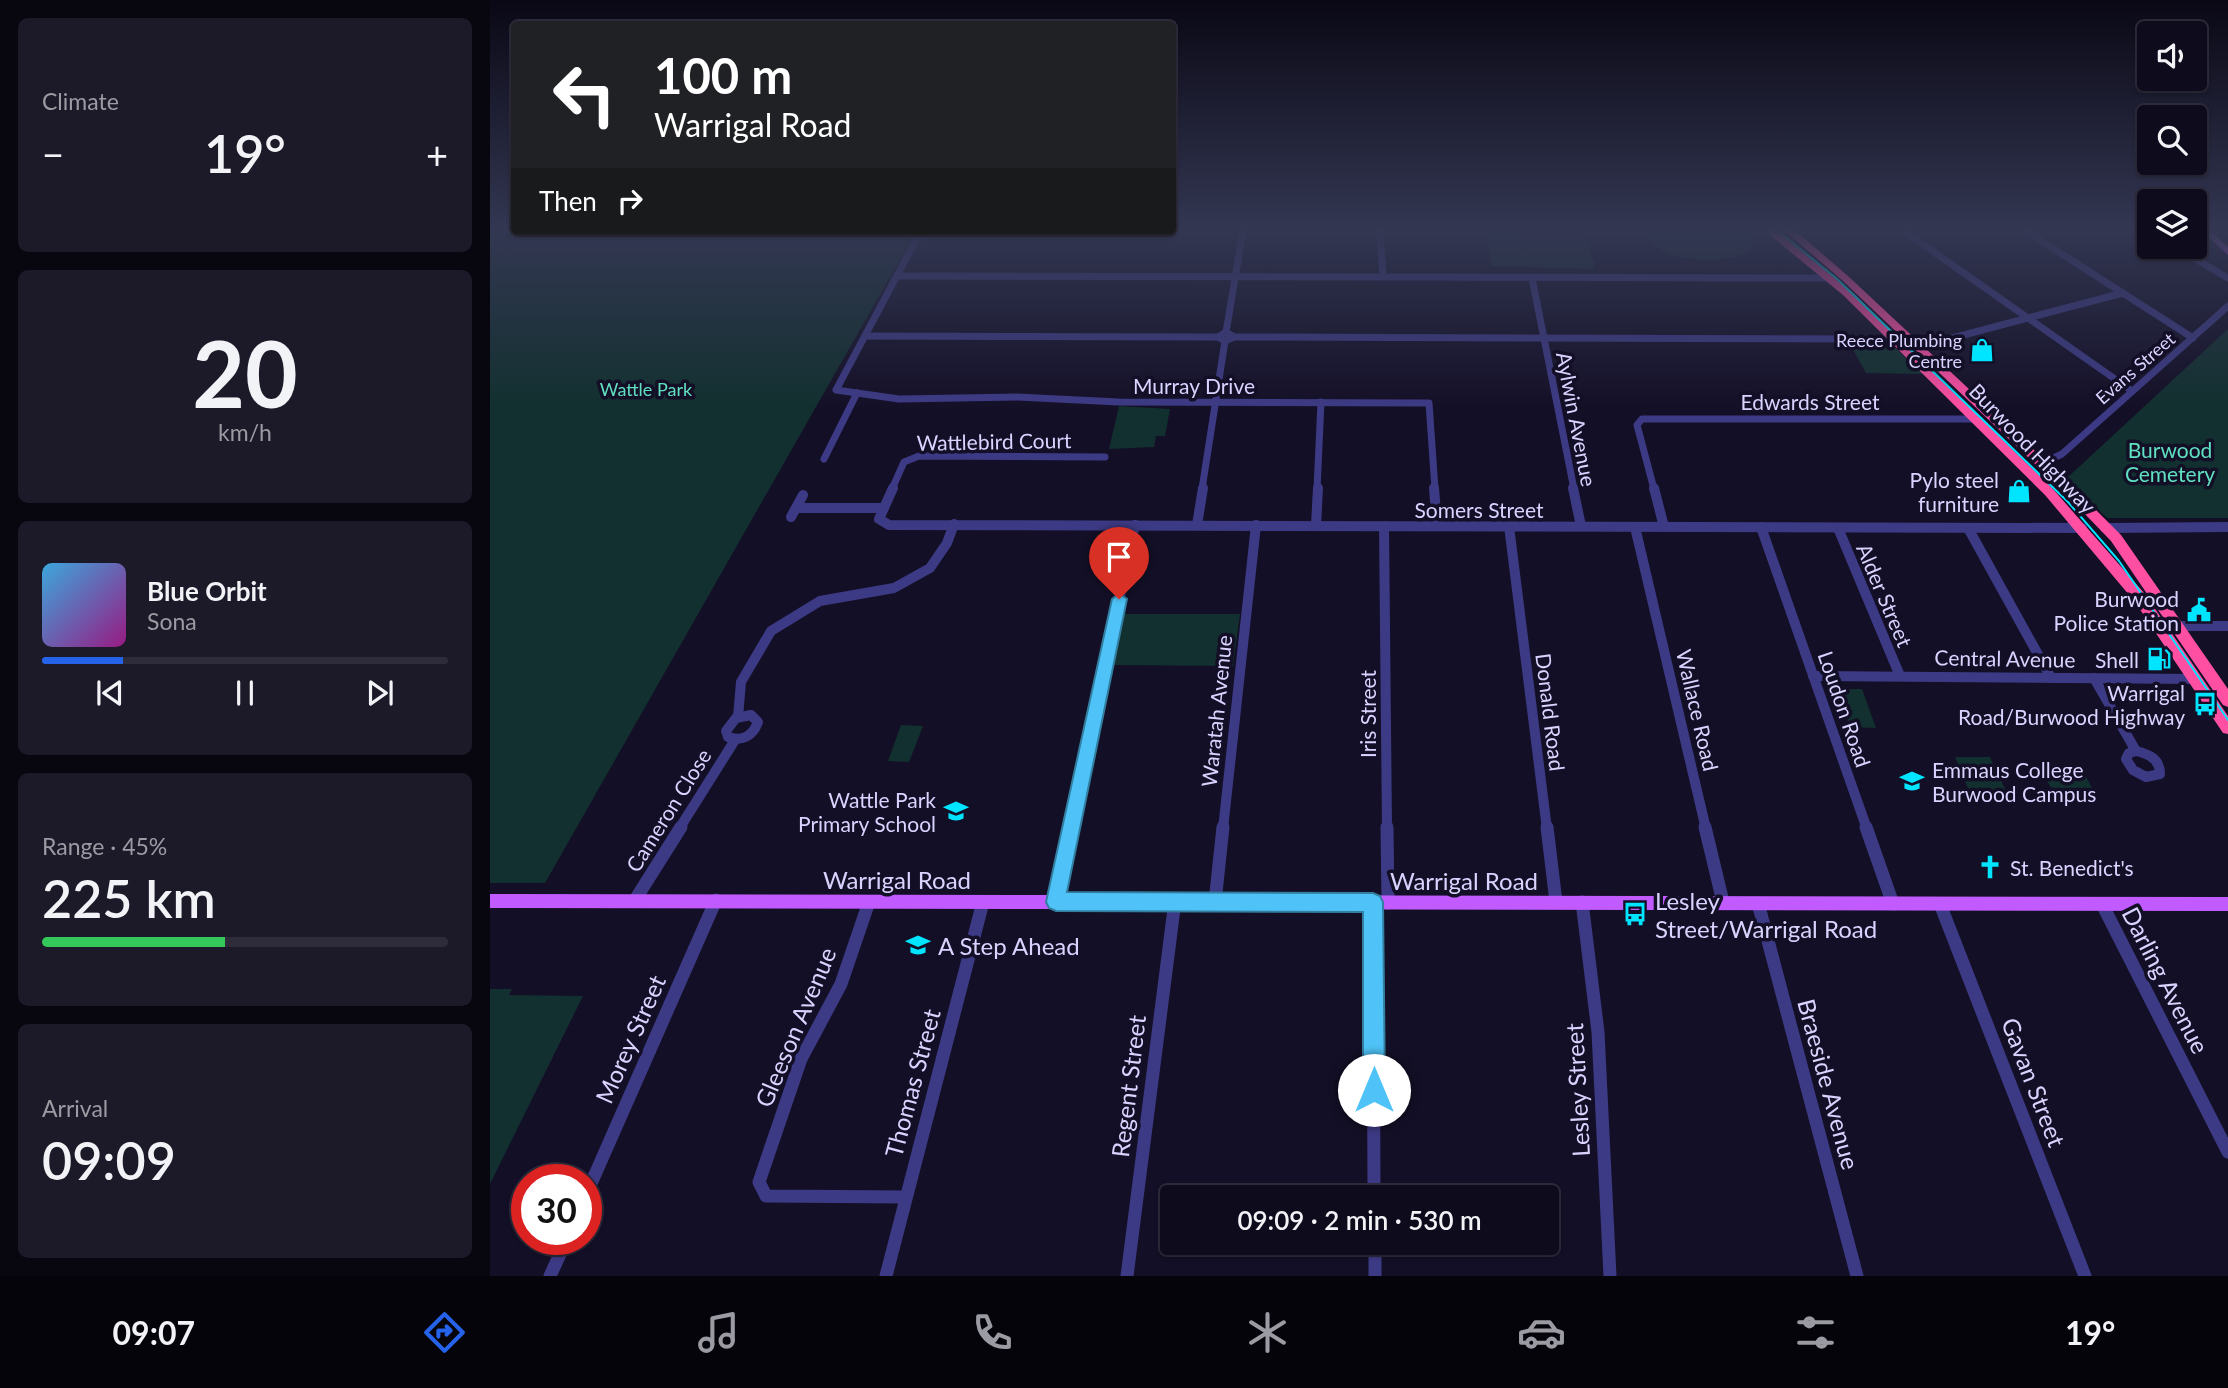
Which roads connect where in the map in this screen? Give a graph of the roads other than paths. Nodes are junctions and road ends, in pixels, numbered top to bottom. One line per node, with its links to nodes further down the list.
1 (890, 291): 11 (street)
2 (1233, 291): 12 (street)
3 (1534, 291): 13 (street, Aylwin Avenue)
4 (1843, 291): 15 (highway, Burwood Highway)
5 (1858, 291): 16 (highway, Burwood Highway)
6 (1987, 291): 10 (street)
7 (2119, 291): 8 (street)
8 (2123, 293): 10 (street); 14 (street)
9 (2228, 306): 14 (street, Evans Street)
10 (2027, 319): 16 (street); 17 (street)
11 (866, 336): 12 (street); 18 (street, Murray Drive)
12 (1226, 337): 13 (street); 19 (street)
13 (1543, 338): 15 (street); 40 (street, Aylwin Avenue)
14 (2193, 338): 17 (street, Evans Street)
15 (1894, 339): 21 (highway, Burwood Highway)
16 (1918, 347): 22 (highway, Burwood Highway)
17 (2132, 391): 23 (street, Evans Street)
18 (858, 393): 19 (street, Murray Drive); 25 (street)
19 (1216, 402): 20 (street, Murray Drive); 34 (street)
20 (1321, 402): 36 (street); 38 (street, Murray Drive)
21 (1977, 419): 22 (highway); 28 (highway, Burwood Highway); 42 (street, Edwards Street)
22 (1993, 419): 26 (highway, Burwood Highway)
23 (2062, 454): 26 (street, Evans Street); 27 (street)
24 (1105, 457): 30 (street, Wattlebird Court)
25 (824, 459)
26 (2041, 464): 27 (highway, Burwood Highway); 28 (highway)
27 (2057, 478): 48 (highway, Burwood Highway)
28 (2049, 492): 47 (highway, Burwood Highway)
29 (803, 495): 30 (street)
30 (884, 508): 31 (street, Wattlebird Court)
31 (879, 519): 32 (street, Somers Street)
32 (954, 524): 33 (street, Somers Street); 59 (street)
33 (1135, 525): 34 (street, Somers Street); 69 (street)
34 (1197, 525): 35 (street, Somers Street)
35 (1256, 525): 36 (street, Somers Street); 70 (street, Waratah Avenue)
36 (1316, 525): 37 (street, Somers Street)
37 (1384, 526): 38 (street, Somers Street); 71 (street, Iris Street)
38 (1437, 526): 39 (street, Somers Street)
39 (1509, 526): 40 (street, Somers Street); 72 (street, Donald Road)
40 (1581, 526): 41 (street, Somers Street)
41 (1635, 527): 42 (street, Somers Street); 74 (street, Wallace Road)
42 (1664, 527): 43 (street, Somers Street)
43 (1761, 527): 44 (street, Somers Street); 52 (street, Loudon Road)
44 (1838, 527): 46 (street, Somers Street); 53 (street, Alder Street)
45 (2228, 527): 48 (street)
46 (1968, 528): 47 (street, Somers Street); 54 (street)
47 (2082, 528): 48 (highway); 49 (highway, Burwood Highway)
48 (2105, 528): 50 (highway, Burwood Highway)
49 (2160, 626): 50 (highway); 56 (highway, Burwood Highway)
50 (2178, 626): 51 (street); 57 (highway, Burwood Highway)
51 (2228, 626)
52 (1813, 676): 53 (street, Central Avenue); 76 (street, Loudon Road)
53 (1900, 676): 54 (street, Central Avenue)
54 (2051, 678): 55 (street, Central Avenue)
55 (2094, 678): 56 (street, Central Avenue); 62 (street)
56 (2196, 680): 57 (highway); 60 (highway, Burwood Highway)
57 (2214, 680): 58 (highway, Burwood Highway)
58 (2228, 701)
59 (738, 717): 61 (street); 61 (street)
60 (2228, 728)
61 (735, 740): 63 (street, Cameron Close)
62 (2136, 751)
63 (635, 900): 64 (main road, Warrigal Road); 65 (main road, Warrigal Road)
64 (716, 900): 67 (main road, Warrigal Road); 81 (street, Morey Street)
65 (490, 901)
66 (1175, 901): 69 (main road, Warrigal Road); 70 (main road, Warrigal Road); 88 (street, Regent Street)
67 (869, 902): 68 (main road, Warrigal Road); 83 (street, Gleeson Avenue)
68 (983, 902): 69 (main road, Warrigal Road); 83 (street, Thomas Street)
69 (1056, 902)
70 (1215, 902): 71 (main road, Warrigal Road)
71 (1380, 902): 72 (main road, Warrigal Road); 82 (street, Iris Street)
72 (1556, 902): 73 (main road, Warrigal Road)
73 (1582, 902): 74 (main road, Warrigal Road); 90 (street, Lesley Street)
74 (1723, 902): 75 (main road, Warrigal Road)
75 (1758, 903): 76 (main road, Warrigal Road); 91 (street, Braeside Avenue)
76 (1893, 904): 77 (main road, Warrigal Road)
77 (1940, 904): 78 (main road, Warrigal Road); 92 (street, Gavan Street)
78 (2102, 904): 79 (main road, Warrigal Road); 80 (street, Darling Avenue)
79 (2228, 904)
80 (2228, 1152)
81 (600, 1164)
82 (1374, 1185)
83 (906, 1197): 87 (street, Thomas Street)
84 (560, 1255): 86 (street)
85 (1375, 1255): 89 (street)
86 (550, 1276)
87 (886, 1276)
88 (1126, 1276)
89 (1375, 1276)
90 (1610, 1276)
91 (1857, 1276)
92 (2085, 1276)

